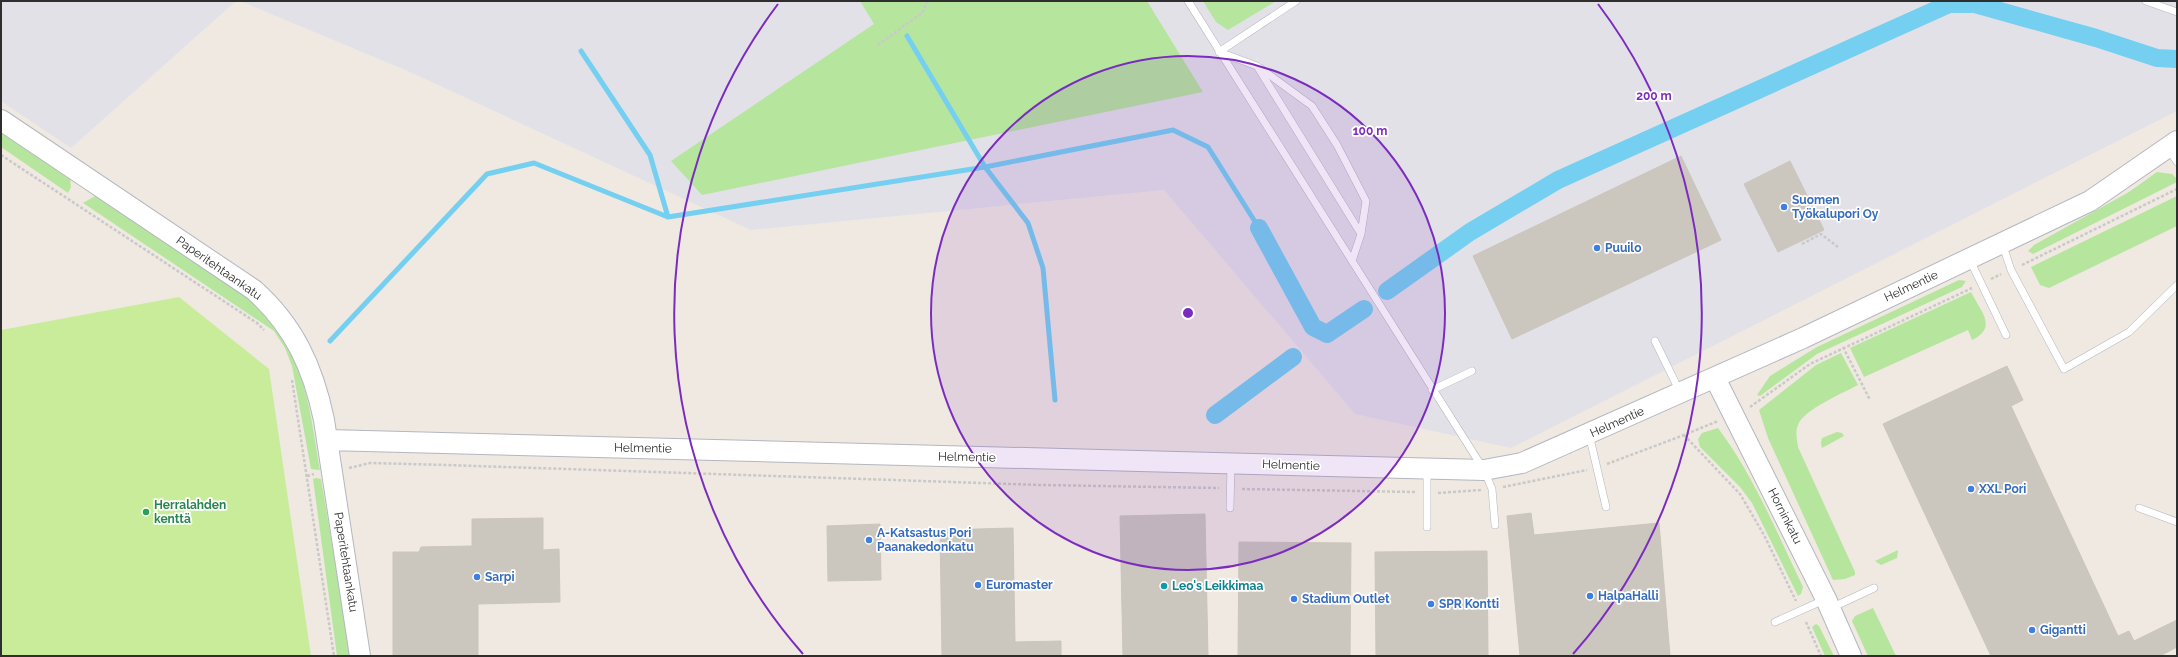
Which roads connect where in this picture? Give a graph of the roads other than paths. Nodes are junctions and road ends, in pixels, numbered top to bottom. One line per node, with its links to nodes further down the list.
1 (1188, 1): 5 (lane)
2 (1296, 1): 5 (lane)
3 (2146, 1): 4 (lane)
4 (2177, 12)
5 (1219, 52): 6 (lane); 12 (lane)
6 (1257, 66): 9 (lane); 9 (lane)
7 (1, 120): 21 (street, Paperitehtaankatu)
8 (2174, 150): 10 (street, Helmentie)
9 (1361, 234): 12 (lane)
10 (2002, 243): 11 (street, Helmentie); 13 (lane)
11 (1969, 258): 14 (lane); 17 (street, Helmentie)
12 (1352, 261): 18 (lane)
13 (2177, 285)
14 (2006, 336)
15 (1655, 341): 19 (lane)
16 (1472, 371): 18 (lane)
17 (1715, 378): 19 (street, Helmentie); 32 (street, Horninkatu)
18 (1432, 390): 24 (lane)
19 (1681, 394): 20 (street, Helmentie)
20 (1589, 434): 24 (street, Helmentie); 25 (lane)
21 (328, 440): 22 (street, Helmentie); 34 (street, Paperitehtaankatu)
22 (1230, 464): 23 (street, Helmentie); 26 (lane)
23 (1427, 469): 24 (street, Helmentie); 30 (lane)
24 (1484, 470): 29 (lane)
25 (1606, 507)
26 (1230, 508)
27 (2139, 508): 28 (lane)
28 (2177, 522)
29 (1495, 525)
30 (1427, 527)
31 (1874, 588): 32 (lane)
32 (1829, 604): 33 (lane); 35 (street, Horninkatu)
33 (1775, 622)
34 (360, 656)
35 (1851, 656)

